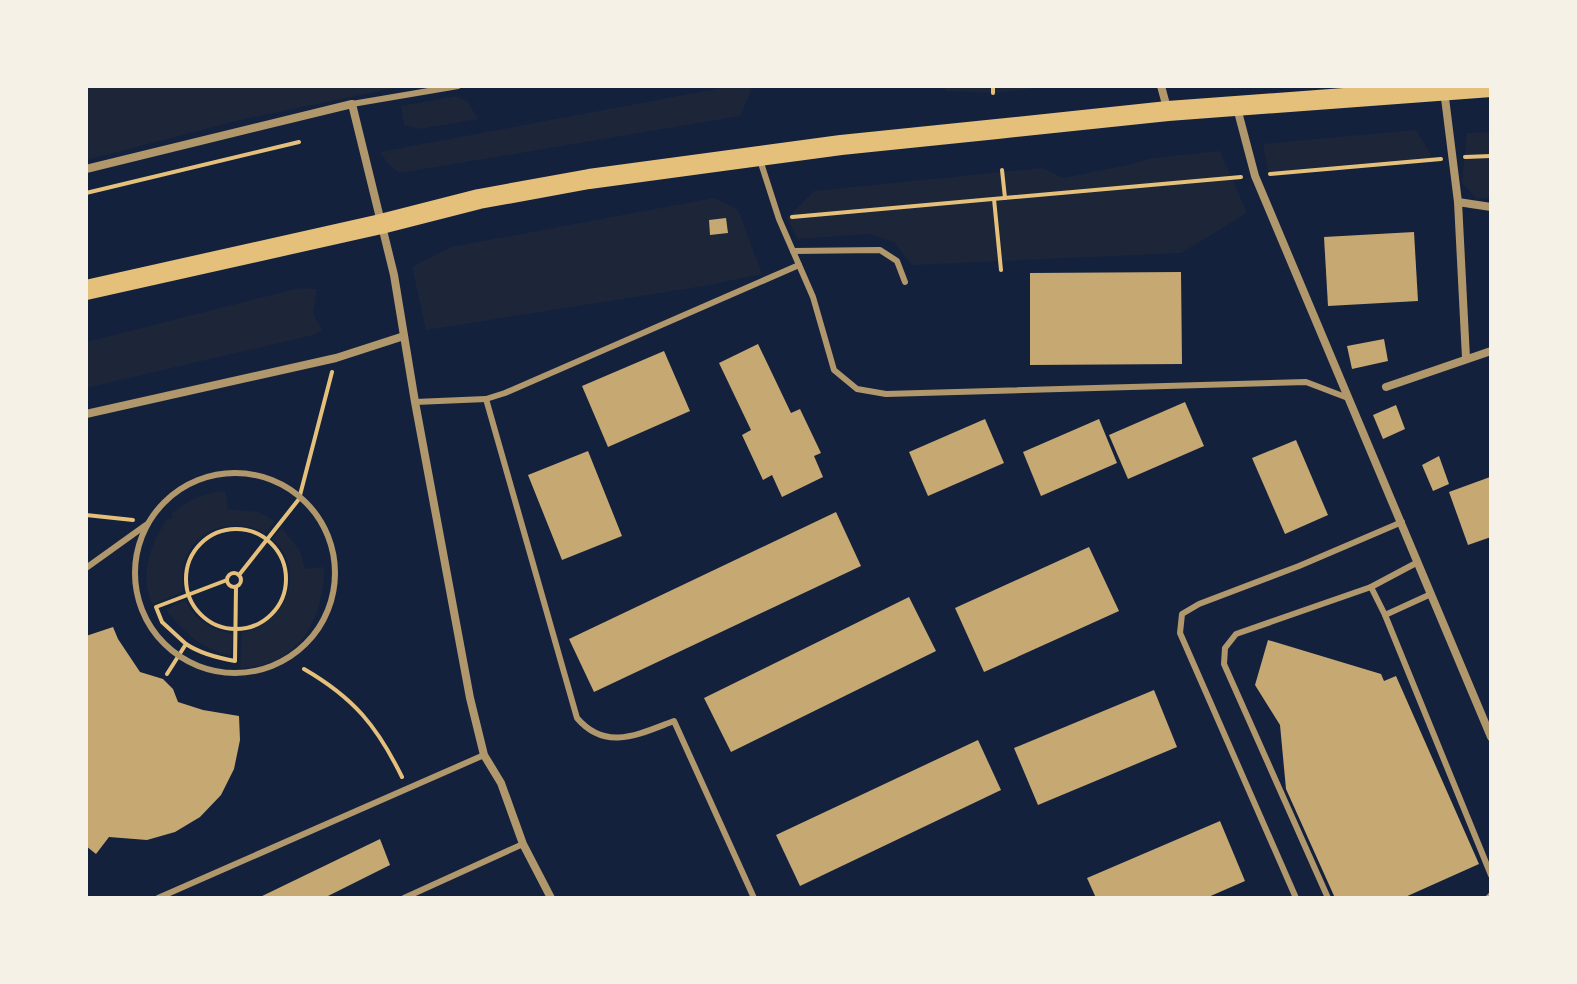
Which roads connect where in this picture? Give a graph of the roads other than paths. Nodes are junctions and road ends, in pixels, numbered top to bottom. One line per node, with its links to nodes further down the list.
1 (458, 86): 5 (lane)
2 (1161, 86): 7 (street)
3 (1491, 87): 4 (main road)
4 (1444, 89): 6 (main road); 10 (street)
5 (352, 104): 9 (street); 12 (street)
6 (1237, 106): 7 (main road); 21 (street)
7 (1168, 111): 8 (main road)
8 (759, 157): 12 (main road); 13 (lane)
9 (86, 169)
10 (1458, 202): 11 (street); 19 (street)
11 (1491, 207)
12 (381, 224): 16 (main road); 17 (street)
13 (793, 251): 14 (lane); 15 (lane)
14 (799, 265): 21 (lane); 22 (lane)
15 (905, 282)
16 (86, 290)
17 (404, 336): 23 (street); 24 (street)
18 (1491, 351): 19 (street)
19 (1466, 358): 20 (street)
20 (1386, 387)
21 (1348, 398): 25 (street)
22 (486, 399): 23 (lane); 39 (lane)
23 (415, 402): 33 (street)
24 (86, 414)
25 (1402, 522): 27 (street); 40 (lane)
26 (146, 525): 26 (lane); 28 (lane)
27 (1418, 562): 29 (lane); 30 (street)
28 (86, 568)
29 (1371, 587): 31 (lane); 41 (lane)
30 (1431, 594): 31 (lane); 32 (street)
31 (1385, 615): 35 (lane)
32 (1491, 737)
33 (484, 755): 34 (street); 36 (lane)
34 (523, 844): 37 (lane); 38 (street)
35 (1491, 875)
36 (158, 898)
37 (404, 898)
38 (551, 898)
39 (754, 898)
40 (1296, 898)
41 (1328, 898)

